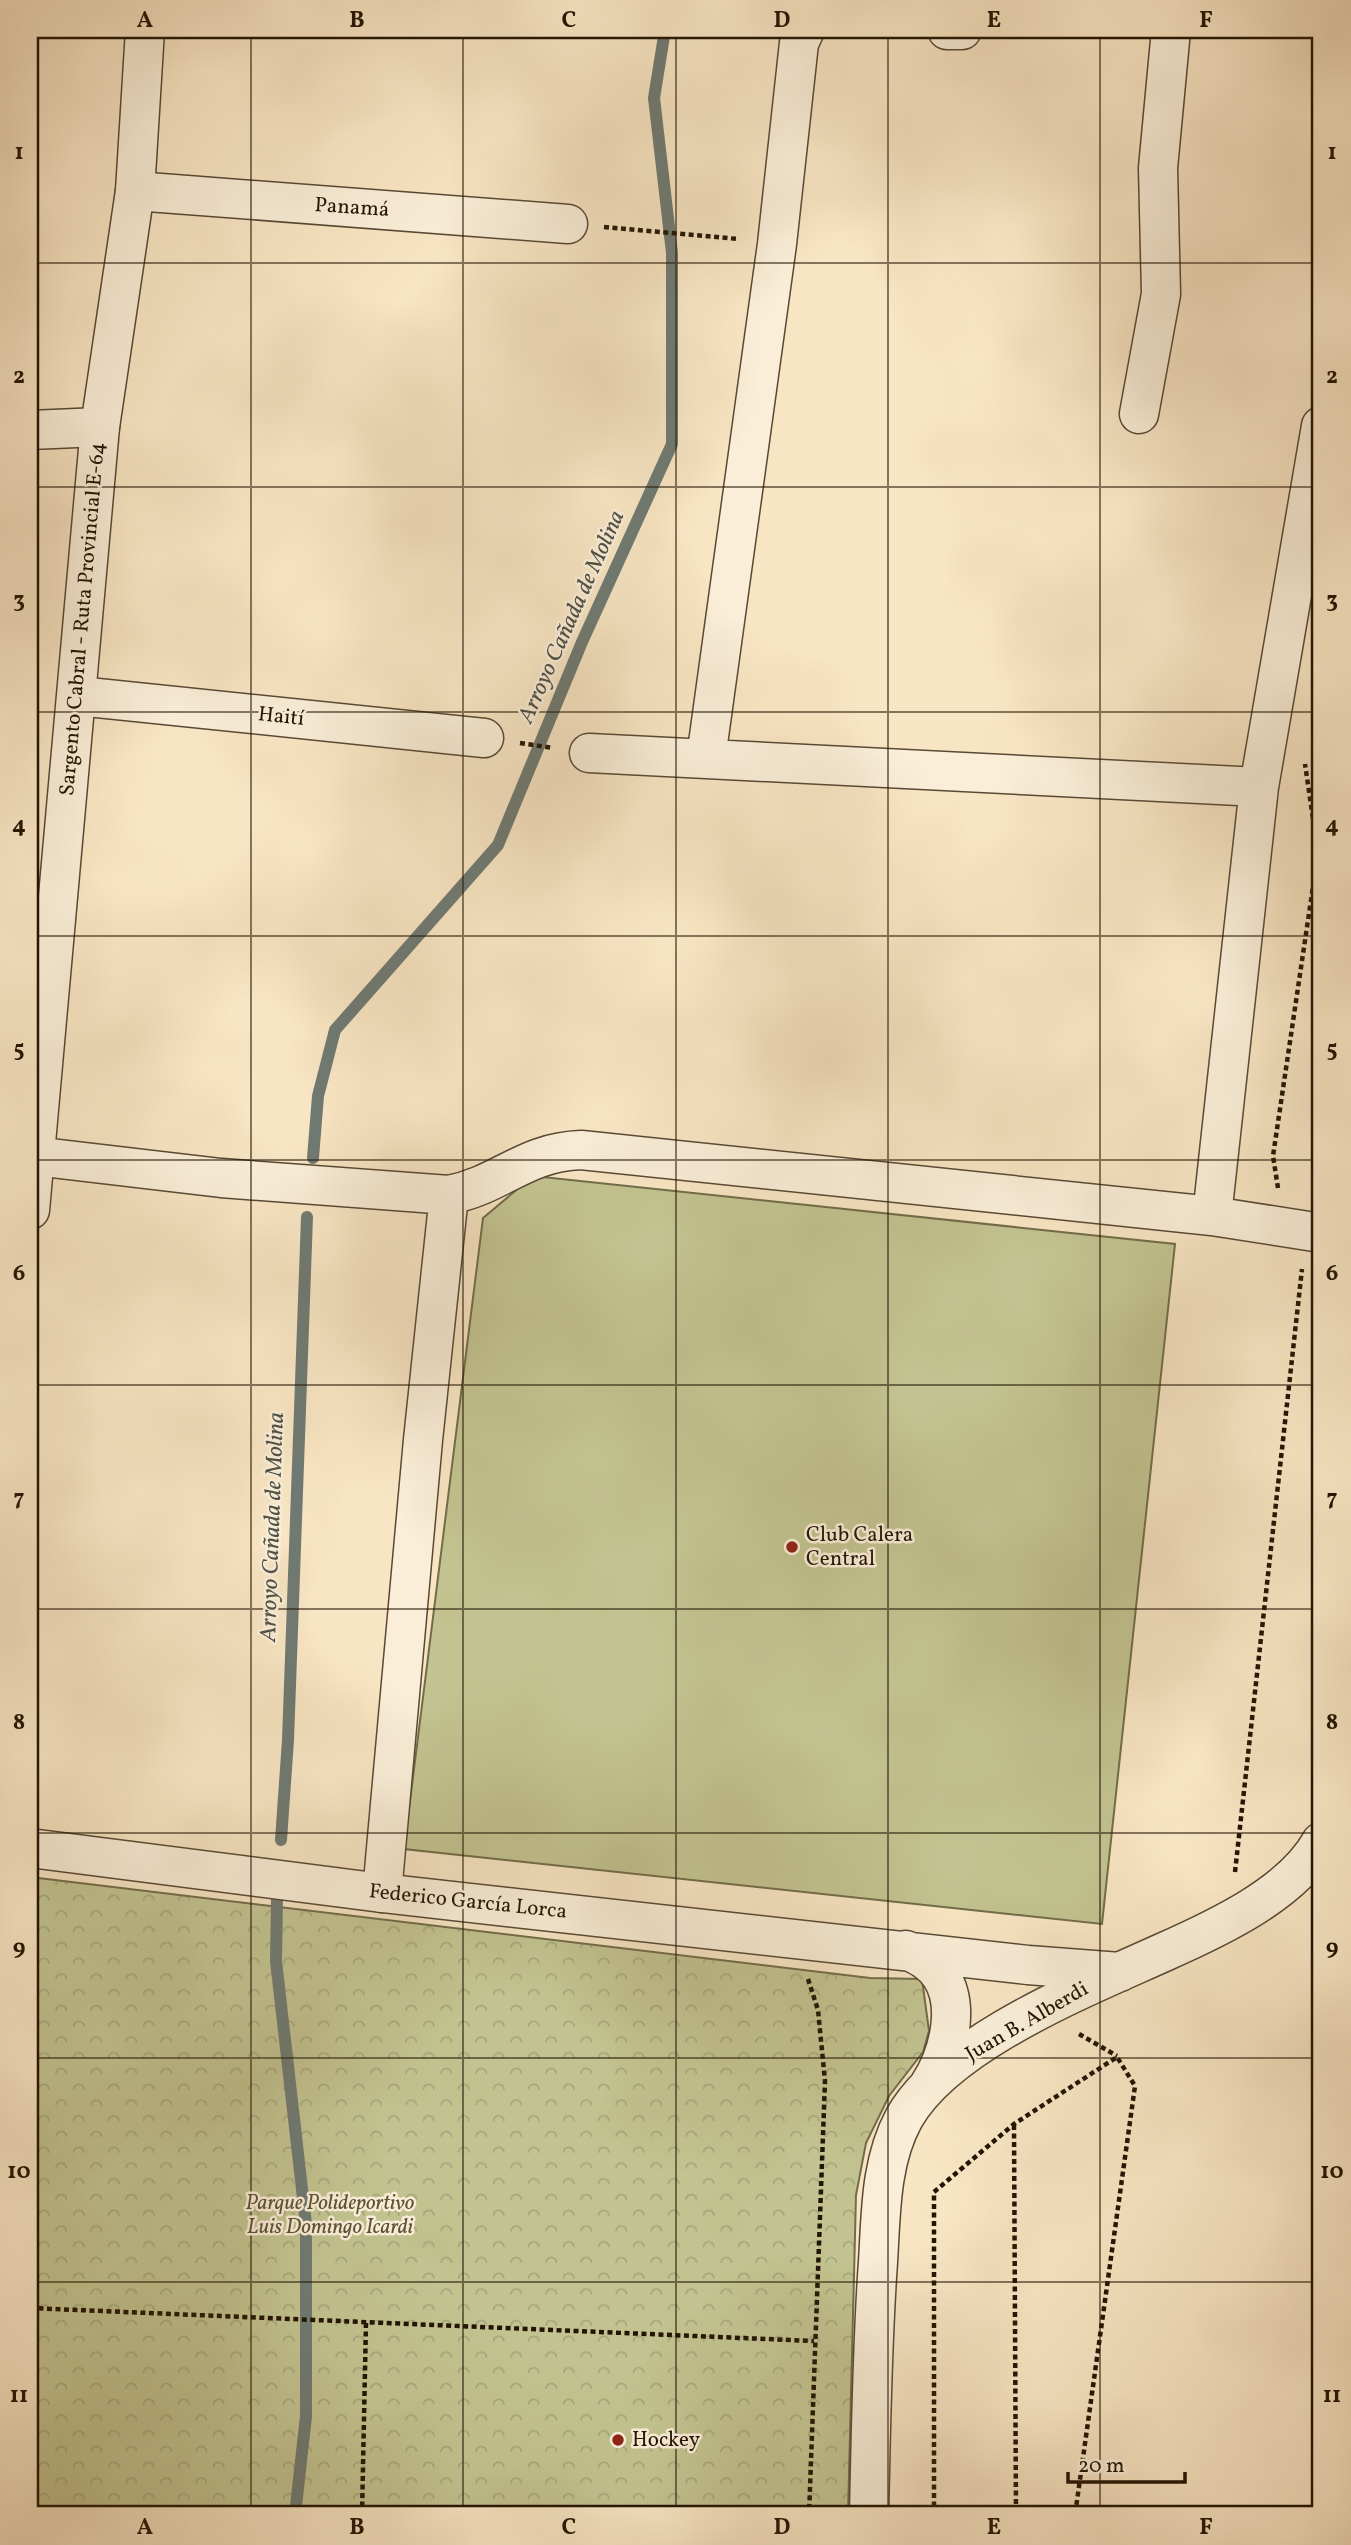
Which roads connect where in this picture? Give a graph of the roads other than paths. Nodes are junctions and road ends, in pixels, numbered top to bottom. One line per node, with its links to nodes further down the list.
1 (145, 30): 6 (street, Sargento Cabral - Ruta Provincial E-64)
2 (805, 30): 15 (street)
3 (947, 30): 4 (street)
4 (962, 30)
5 (1171, 30): 8 (street)
6 (135, 191): 7 (street, Panamá); 10 (street, Sargento Cabral - Ruta Provincial E-64)
7 (582, 225)
8 (1139, 414)
9 (1321, 426): 16 (street)
10 (100, 427): 11 (street); 12 (street, Sargento Cabral - Ruta Provincial E-64)
11 (30, 430)
12 (78, 696): 13 (street, Haití); 17 (street, Sargento Cabral - Ruta Provincial E-64)
13 (484, 738)
14 (589, 753): 15 (street)
15 (706, 758): 16 (street)
16 (1259, 787): 20 (street)
17 (34, 1156): 18 (street); 19 (street, Sargento Cabral - Ruta Provincial E-64)
18 (449, 1195): 20 (street); 24 (street)
19 (30, 1210)
20 (1212, 1216): 21 (street)
21 (1321, 1233)
22 (1321, 1842): 26 (street, Juan B. Alberdi)
23 (30, 1848): 24 (street, Federico García Lorca)
24 (382, 1893): 25 (street, Federico García Lorca)
25 (906, 1950): 26 (street, Federico García Lorca); 27 (street, Federico García Lorca)
26 (1120, 1972): 27 (street, Juan B. Alberdi)
27 (922, 2094): 28 (street, Juan B. Alberdi)
28 (869, 2515)

